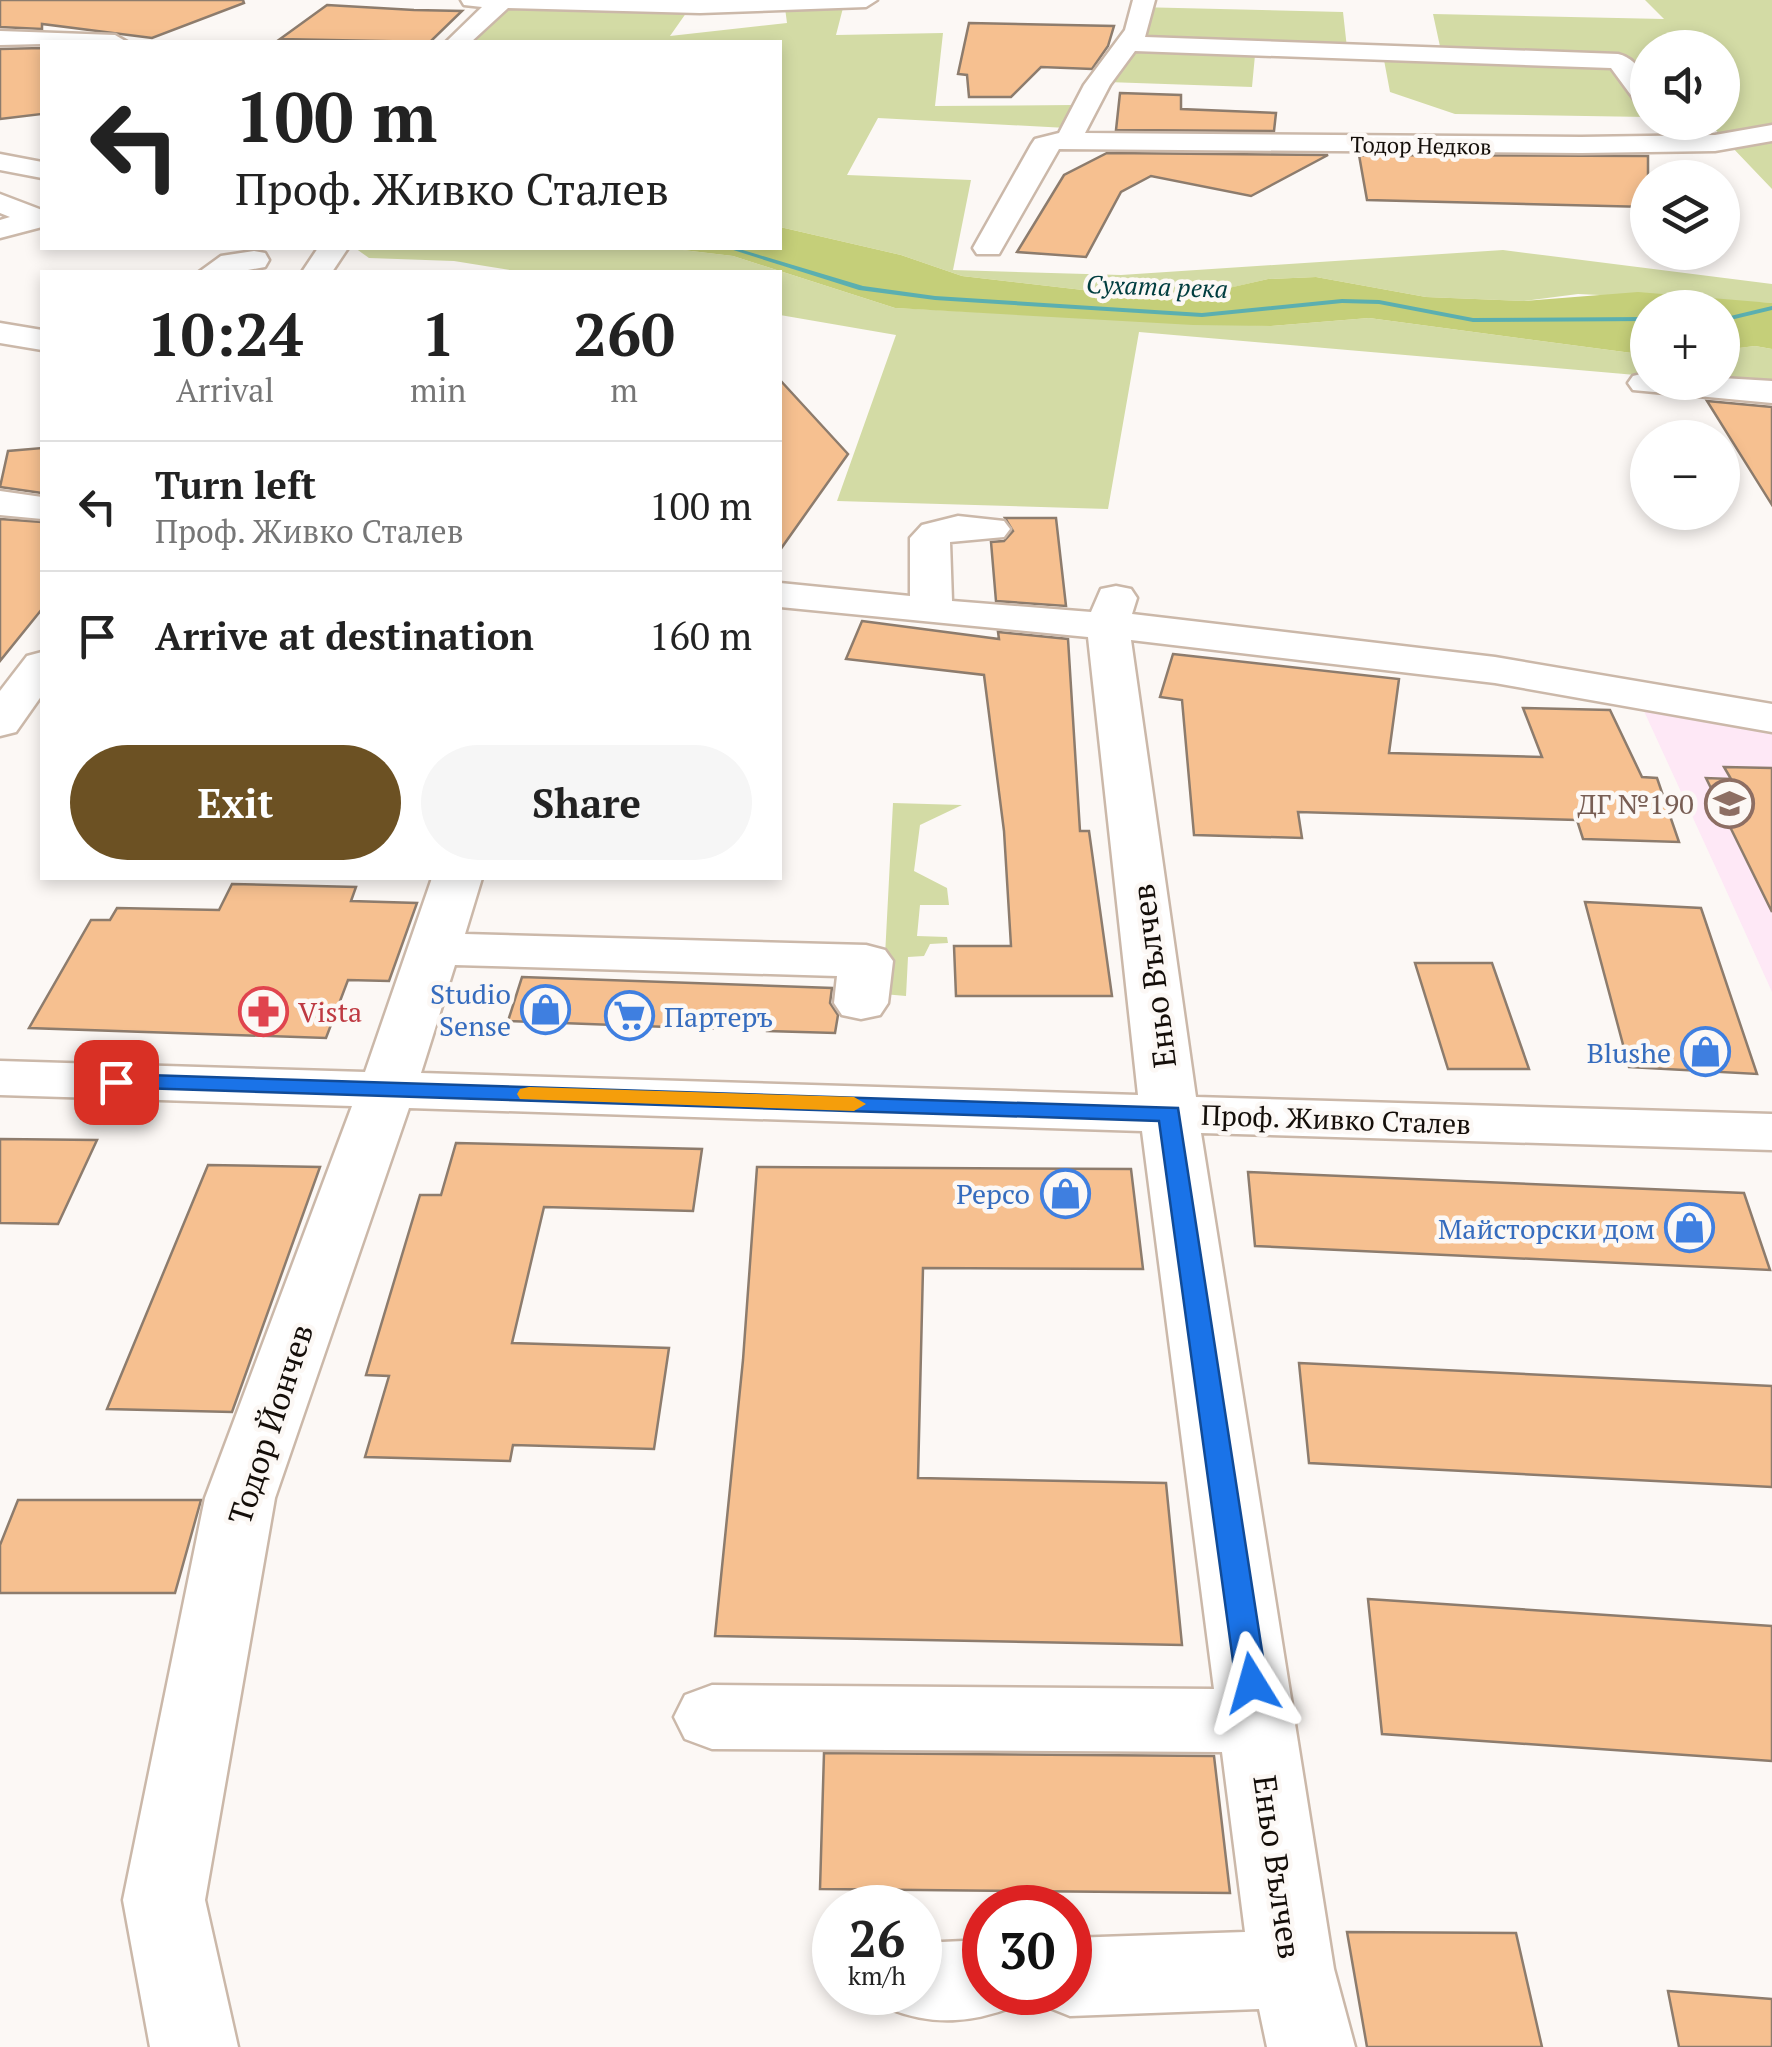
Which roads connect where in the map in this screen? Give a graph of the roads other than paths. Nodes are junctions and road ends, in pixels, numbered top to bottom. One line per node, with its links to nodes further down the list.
1 (472, 0): 4 (street)
2 (866, 0): 5 (street)
3 (1144, 0): 9 (street)
4 (502, 1): 5 (street); 8 (street)
5 (570, 1)
6 (0, 38): 7 (street)
7 (57, 40)
8 (460, 40)
9 (1131, 44): 10 (street); 14 (street)
10 (1630, 77)
11 (1772, 132): 13 (street, Тодор Недков)
12 (1630, 136): 14 (street, Тодор Недков)
13 (1740, 138)
14 (1057, 142): 20 (street)
15 (0, 162): 16 (street)
16 (40, 170)
17 (40, 192): 18 (street)
18 (0, 202): 19 (street)
19 (0, 230)
20 (988, 248)
21 (254, 260): 22 (street)
22 (218, 270)
23 (0, 333): 24 (street)
24 (39, 340)
25 (1740, 390): 26 (street)
26 (1772, 392)
27 (0, 503): 28 (street)
28 (40, 508)
29 (990, 529): 32 (street)
30 (782, 595): 32 (street)
31 (1112, 611): 32 (street); 34 (street); 41 (street, Еньо Вълчев)
32 (931, 612)
33 (40, 668): 35 (street)
34 (1772, 718)
35 (0, 722)
36 (455, 880): 37 (street, Тодор Йончев)
37 (433, 949): 38 (street); 40 (street, Тодор Йончев)
38 (861, 1003)
39 (0, 1078): 40 (street, Проф. Живко Сталев)
40 (386, 1090): 41 (street, Проф. Живко Сталев); 47 (street, Тодор Йончев)
41 (1170, 1114): 42 (street, Проф. Живко Сталев); 44 (street, Еньо Вълчев)
42 (1767, 1143)
43 (712, 1717): 44 (street)
44 (1257, 1721): 46 (street, Еньо Вълчев)
45 (1092, 1979): 46 (street)
46 (1302, 2008)
47 (194, 2047)

